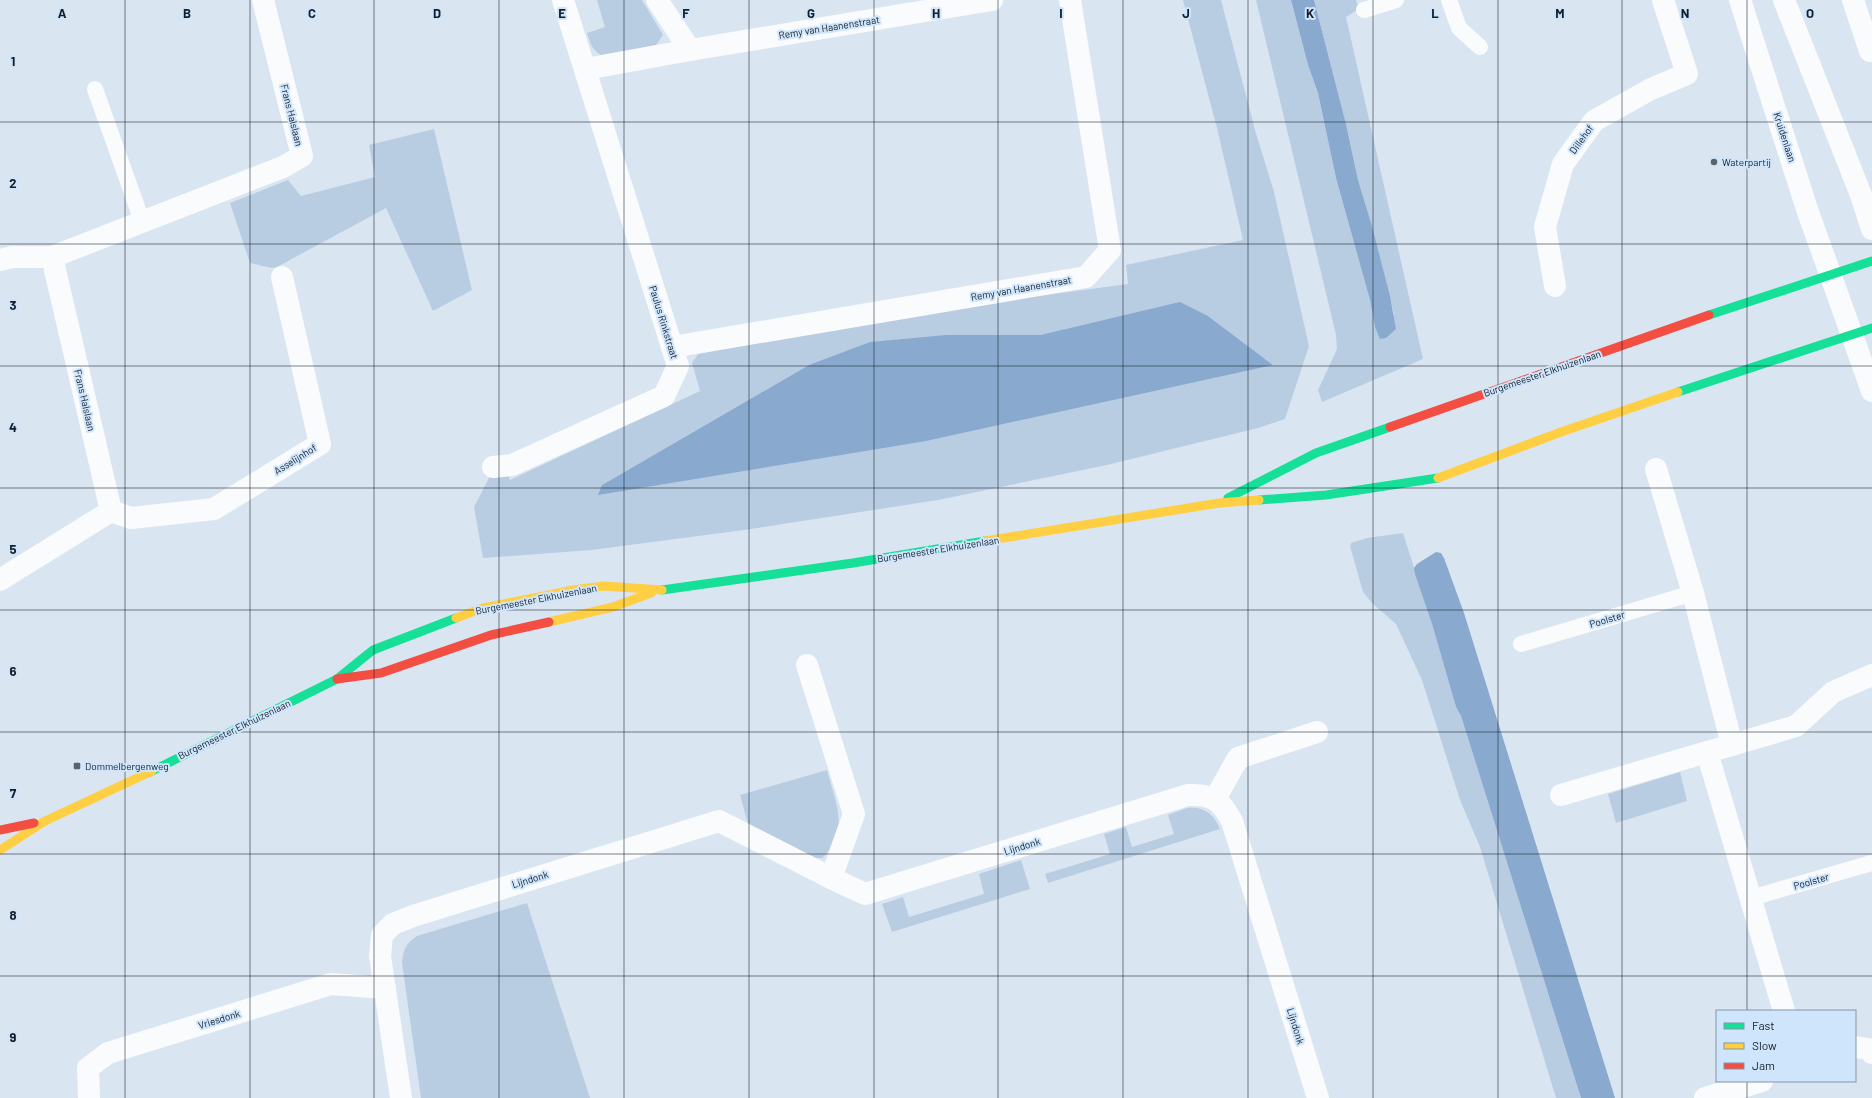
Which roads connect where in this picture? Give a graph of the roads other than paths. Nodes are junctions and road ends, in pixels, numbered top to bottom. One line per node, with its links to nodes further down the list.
1 (263, 0): 18 (street, Frans Halslaan)
2 (563, 0): 16 (street, Paulus Rinkstraat)
3 (657, 0): 14 (street)
4 (992, 0): 14 (street, Remy van Haanenstraat)
5 (1070, 0): 28 (street, Remy van Haanenstraat)
6 (1396, 0): 12 (lane)
7 (1449, 0): 13 (lane)
8 (1663, 0): 25 (street, Dillehof)
9 (1740, 0): 23 (street, Kruidenlaan)
10 (1784, 0): 19 (street)
11 (1852, 0): 15 (street)
12 (1364, 10)
13 (1480, 47)
14 (690, 50): 16 (street)
15 (1870, 51)
16 (586, 69): 28 (street, Paulus Rinkstraat)
17 (95, 89): 18 (lane)
18 (142, 221): 20 (street, Frans Halslaan)
19 (1872, 229)
20 (52, 257): 21 (street); 33 (street, Frans Halslaan)
21 (0, 260)
22 (1872, 261): 23 (street, Burgemeester Elkhuizenlaan)
23 (1829, 273): 27 (street, Kruidenlaan); 32 (street, Burgemeester Elkhuizenlaan)
24 (282, 277): 33 (street, Asselijnhof)
25 (1555, 286)
26 (1872, 328): 27 (street, Burgemeester Elkhuizenlaan)
27 (1851, 334): 29 (street, Kruidenlaan); 32 (street, Burgemeester Elkhuizenlaan)
28 (672, 347): 30 (street, Paulus Rinkstraat)
29 (1872, 390)
30 (493, 467)
31 (1656, 469): 36 (street)
32 (1219, 503): 35 (street, Burgemeester Elkhuizenlaan)
33 (111, 511): 34 (street)
34 (0, 580)
35 (656, 591): 40 (street, Burgemeester Elkhuizenlaan); 40 (street, Burgemeester Elkhuizenlaan)
36 (1693, 593): 37 (lane, Poolster); 42 (street)
37 (1521, 644)
38 (807, 665): 50 (street)
39 (1872, 675): 42 (street)
40 (337, 679): 46 (street, Burgemeester Elkhuizenlaan)
41 (1317, 732): 45 (street)
42 (1732, 745): 43 (street)
43 (1707, 752): 44 (street); 51 (street)
44 (1561, 795)
45 (1215, 799): 50 (street, Lijndonk); 57 (street, Lijndonk)
46 (45, 820): 47 (street, Burgemeester Elkhuizenlaan); 48 (street, Burgemeester Elkhuizenlaan)
47 (0, 830)
48 (0, 850)
49 (1872, 863): 51 (lane, Poolster)
50 (831, 878): 52 (street, Lijndonk)
51 (1751, 898): 53 (street)
52 (385, 988): 55 (street, Vriesdonk); 56 (street, Lijndonk)
53 (1784, 1010)
54 (1759, 1082): 58 (street)
55 (89, 1098)
56 (401, 1098)
57 (1318, 1098)
58 (1705, 1098)

